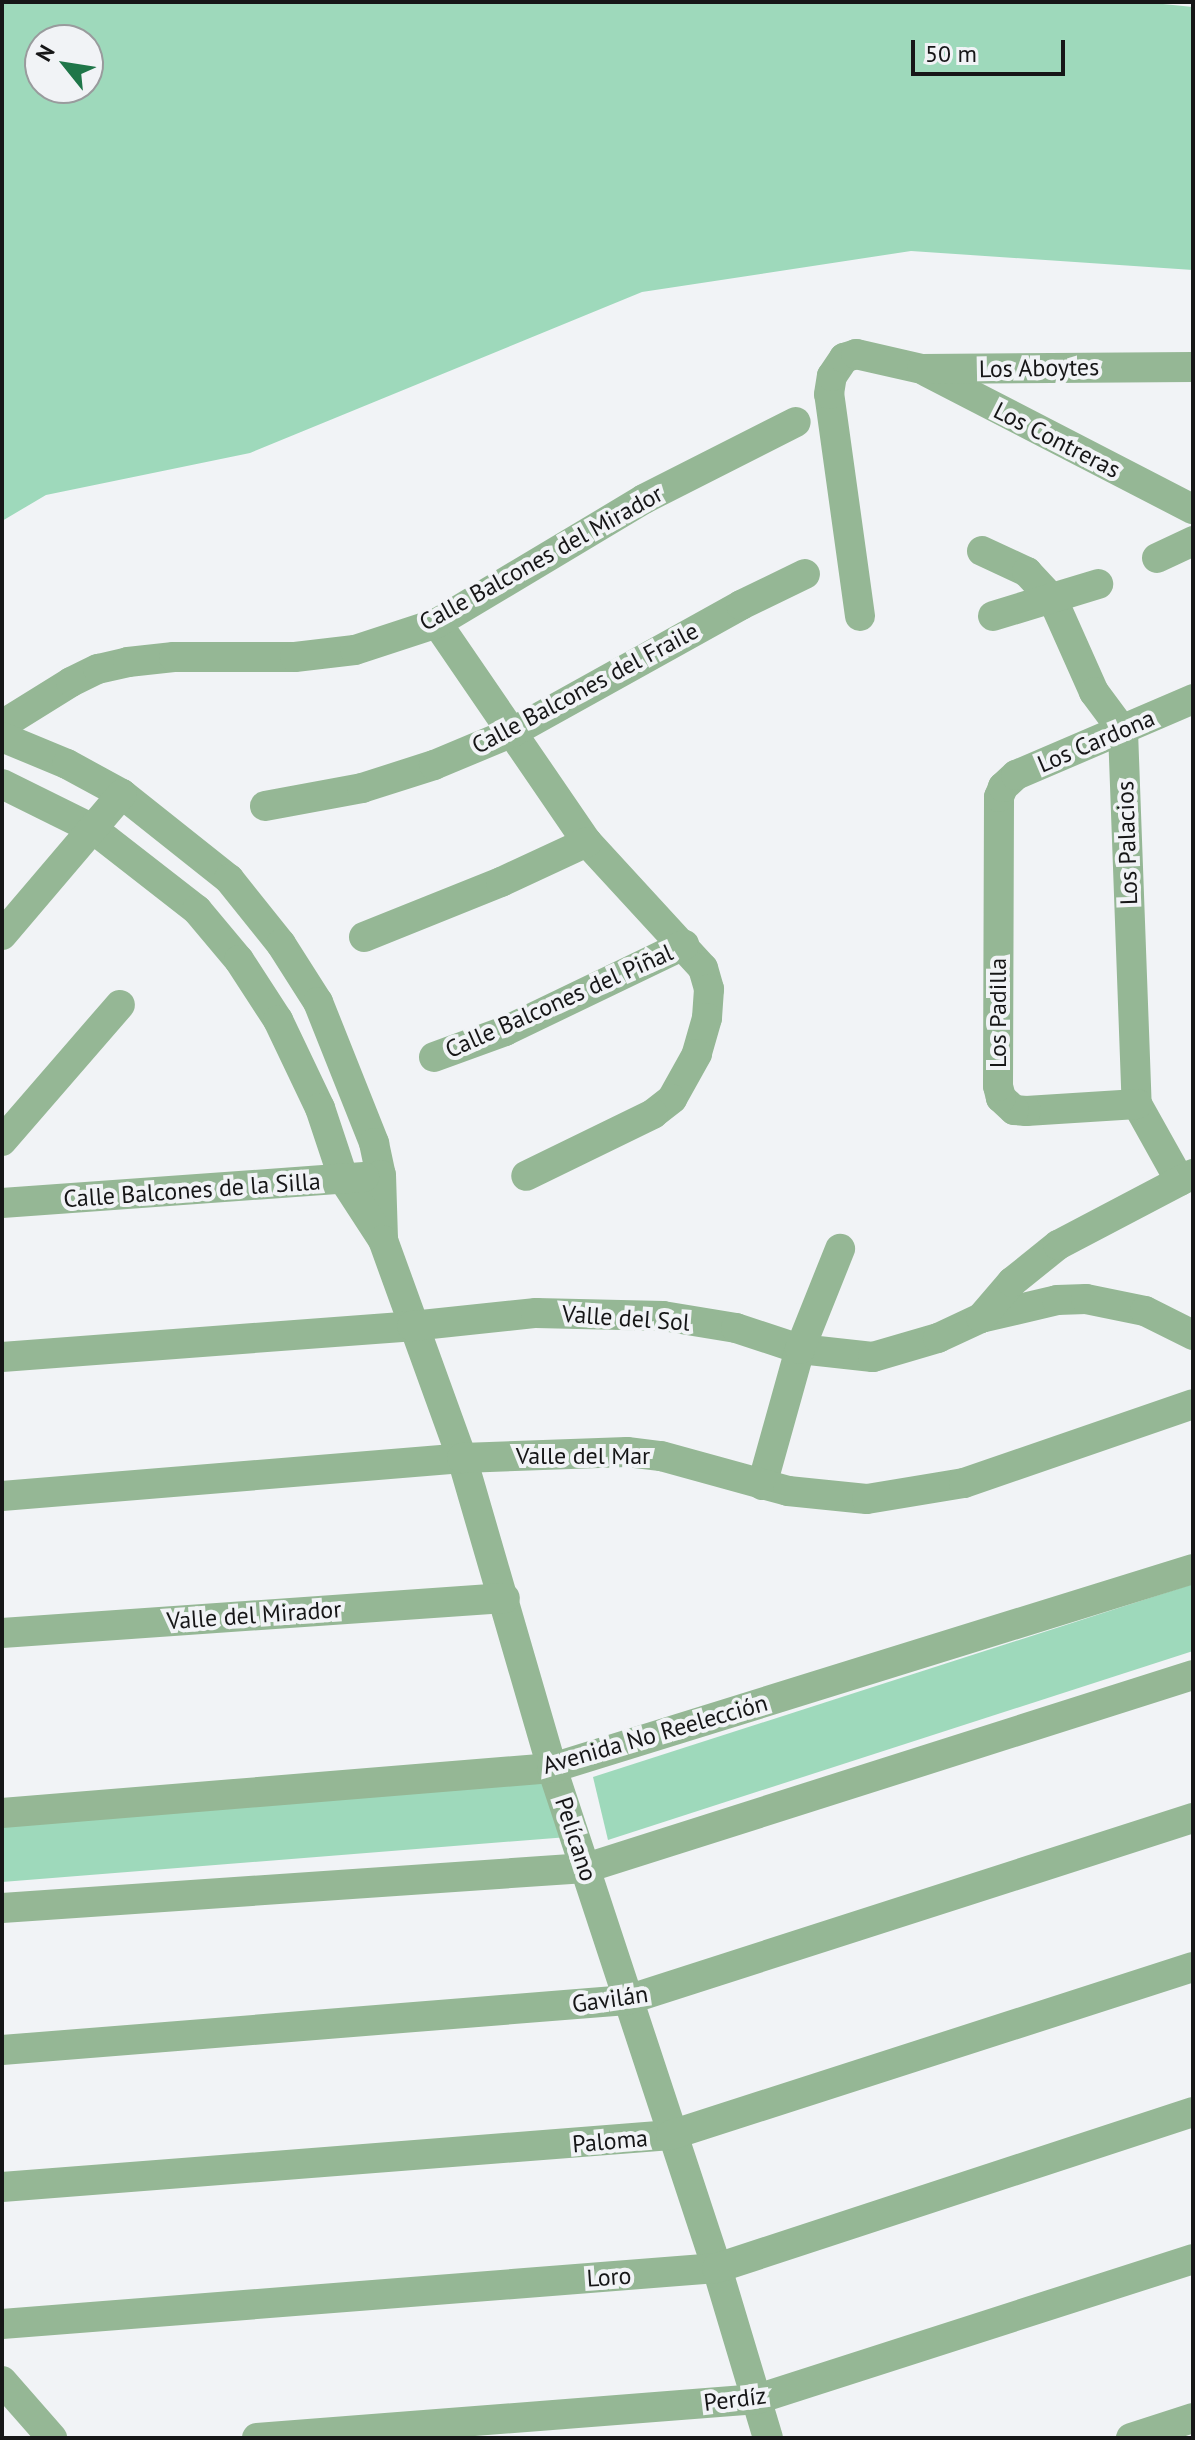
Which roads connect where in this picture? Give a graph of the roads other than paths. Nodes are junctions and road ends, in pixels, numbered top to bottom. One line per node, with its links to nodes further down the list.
1 (1193, 367): 2 (street, Los Aboytes)
2 (922, 369): 4 (street, Los Contreras); 11 (street, Los Aboytes)
3 (796, 422): 13 (street, Calle Balcones del Mirador)
4 (1193, 509)
5 (1193, 541): 7 (street)
6 (982, 551): 10 (street)
7 (1157, 558)
8 (805, 574): 17 (street, Calle Balcones del Fraile)
9 (1098, 584): 10 (street)
10 (1053, 600): 12 (street); 16 (street)
11 (860, 616)
12 (993, 616)
13 (437, 623): 15 (street, Calle Balcones del Mirador); 17 (street)
14 (1193, 699): 16 (street, Los Cardona)
15 (2, 725)
16 (1123, 731): 20 (street, Los Cardona); 35 (street, Los Palacios)
17 (513, 732): 22 (street, Calle Balcones del Fraile); 24 (street)
18 (2, 737): 21 (street, Pelícano)
19 (2, 784): 23 (street, Pelícano)
20 (1003, 787): 35 (street, Los Padilla)
21 (122, 794): 23 (street); 25 (street, Pelícano)
22 (265, 806)
23 (93, 829): 26 (street, Pelícano); 27 (street)
24 (587, 842): 28 (street); 29 (street)
25 (229, 879): 26 (street); 30 (street, Pelícano)
26 (197, 910): 32 (street, Pelícano)
27 (2, 935)
28 (364, 937)
29 (684, 945): 33 (street, Calle Balcones del Piñal); 39 (street)
30 (318, 1002): 32 (street); 34 (street, Pelícano)
31 (120, 1005): 37 (street)
32 (278, 1020): 36 (street, Pelícano)
33 (434, 1057)
34 (357, 1093): 36 (street); 38 (street, Pelícano)
35 (1137, 1104): 40 (street, Los Palacios)
36 (320, 1108): 41 (street, Pelícano)
37 (2, 1141)
38 (381, 1175): 41 (street, Calle Balcones de la Silla); 43 (street, Pelícano)
39 (526, 1176)
40 (1187, 1178): 45 (street, Valle del Sol)
41 (344, 1180): 42 (street, Calle Balcones de la Silla); 43 (street, Pelícano)
42 (2, 1203)
43 (383, 1240): 48 (street, Pelícano)
44 (840, 1249): 50 (street)
45 (1038, 1260): 46 (street); 47 (street, Valle del Sol)
46 (1057, 1300): 47 (street); 49 (street)
47 (981, 1318): 50 (street, Valle del Sol)
48 (412, 1326): 50 (street, Valle del Sol); 51 (street, Valle del Sol); 53 (street, Pelícano)
49 (1193, 1335)
50 (800, 1349): 54 (street)
51 (2, 1357)
52 (1193, 1404): 54 (street, Valle del Mar)
53 (462, 1458): 54 (street, Valle del Mar); 55 (street, Valle del Mar); 57 (street, Pelícano)
54 (762, 1485)
55 (2, 1496)
56 (1193, 1569): 60 (street, Avenida No Reelección)
57 (505, 1598): 58 (street, Valle del Mirador); 60 (street, Pelícano)
58 (2, 1633)
59 (1193, 1675): 63 (street)
60 (552, 1768): 61 (street, Avenida No Reelección); 63 (street, Pelícano)
61 (2, 1813)
62 (1193, 1818): 66 (street, Gavilán)
63 (586, 1868): 64 (street); 66 (street, Pelícano)
64 (2, 1908)
65 (1193, 1967): 69 (street, Paloma)
66 (627, 2000): 67 (street, Gavilán); 69 (street, Pelícano)
67 (2, 2050)
68 (1193, 2112): 72 (street, Loro)
69 (671, 2135): 70 (street, Paloma); 72 (street, Pelícano)
70 (2, 2187)
71 (1193, 2259): 75 (street, Perdíz)
72 (717, 2268): 73 (street, Loro); 75 (street, Pelícano)
73 (2, 2324)
74 (2, 2381): 77 (street)
75 (757, 2399): 78 (street, Perdíz); 79 (street, Pelícano)
76 (1193, 2418): 80 (street)
77 (52, 2438)
78 (257, 2438)
79 (768, 2438)
80 (1131, 2438)

